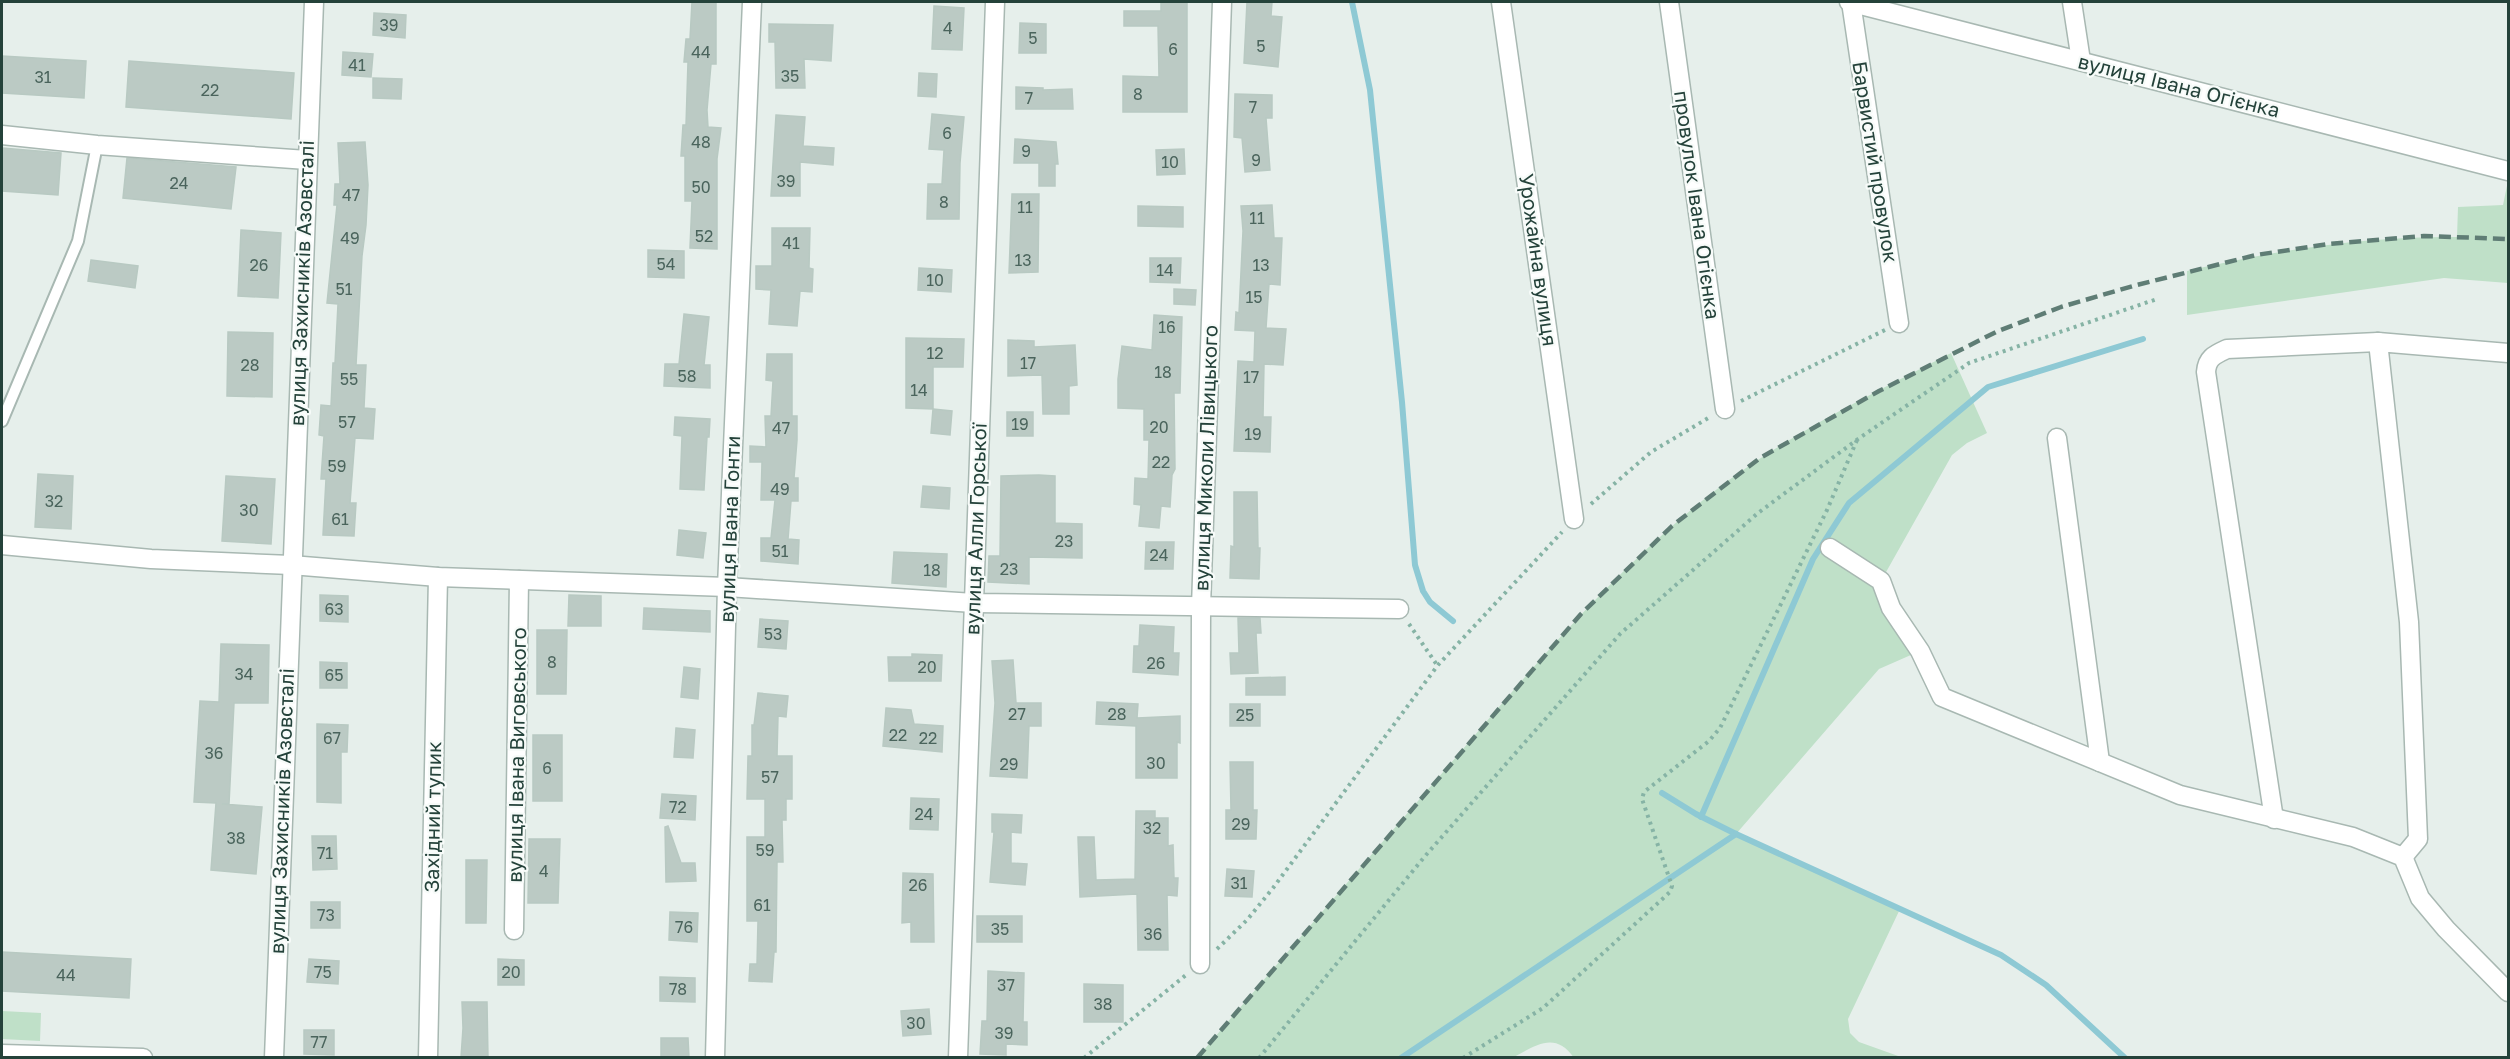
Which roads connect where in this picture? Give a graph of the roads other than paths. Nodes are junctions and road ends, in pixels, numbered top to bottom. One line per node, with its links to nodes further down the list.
1 (314, 2): 12 (street, вулиця Захисників Азовсталі)
2 (752, 2): 26 (street, вулиця Івана Гонти)
3 (995, 2): 27 (street, вулиця Алли Горської)
4 (1222, 2): 28 (street, вулиця Миколи Лівицького)
5 (1501, 2): 20 (street, Урожайна вулиця)
6 (1670, 2): 17 (street, провулок Івана Огієнка)
7 (1850, 2): 9 (street, вулиця Івана Огієнка); 14 (street, Барвистий провулок)
8 (2072, 2): 9 (street)
9 (2081, 61): 13 (street, вулиця Івана Огієнка)
10 (2, 135): 11 (street)
11 (97, 145): 12 (street); 18 (lane)
12 (307, 160): 23 (street, вулиця Захисників Азовсталі)
13 (2508, 171)
14 (1899, 323)
15 (2378, 342): 16 (street); 31 (street); 32 (street)
16 (2508, 353)
17 (1725, 409)
18 (2, 421)
19 (2058, 438): 30 (street)
20 (1574, 519)
21 (2, 545): 23 (street)
22 (1830, 548): 30 (street)
23 (291, 565): 24 (street); 38 (street, вулиця Захисників Азовсталі)
24 (438, 577): 25 (street); 39 (street, Західний тупик)
25 (519, 580): 26 (street); 33 (street, вулиця Івана Виговського)
26 (727, 587): 27 (street); 40 (street, вулиця Івана Гонти)
27 (974, 603): 28 (street); 41 (street, вулиця Алли Горської)
28 (1201, 607): 29 (street); 34 (street, вулиця Миколи Лівицького)
29 (1399, 609)
30 (2100, 762): 31 (street)
31 (2274, 819): 32 (street)
32 (2403, 857): 35 (street)
33 (514, 930)
34 (1200, 964)
35 (2508, 992)
36 (2, 1054): 37 (street)
37 (142, 1058)
38 (274, 1058)
39 (428, 1058)
40 (715, 1058)
41 (958, 1058)

